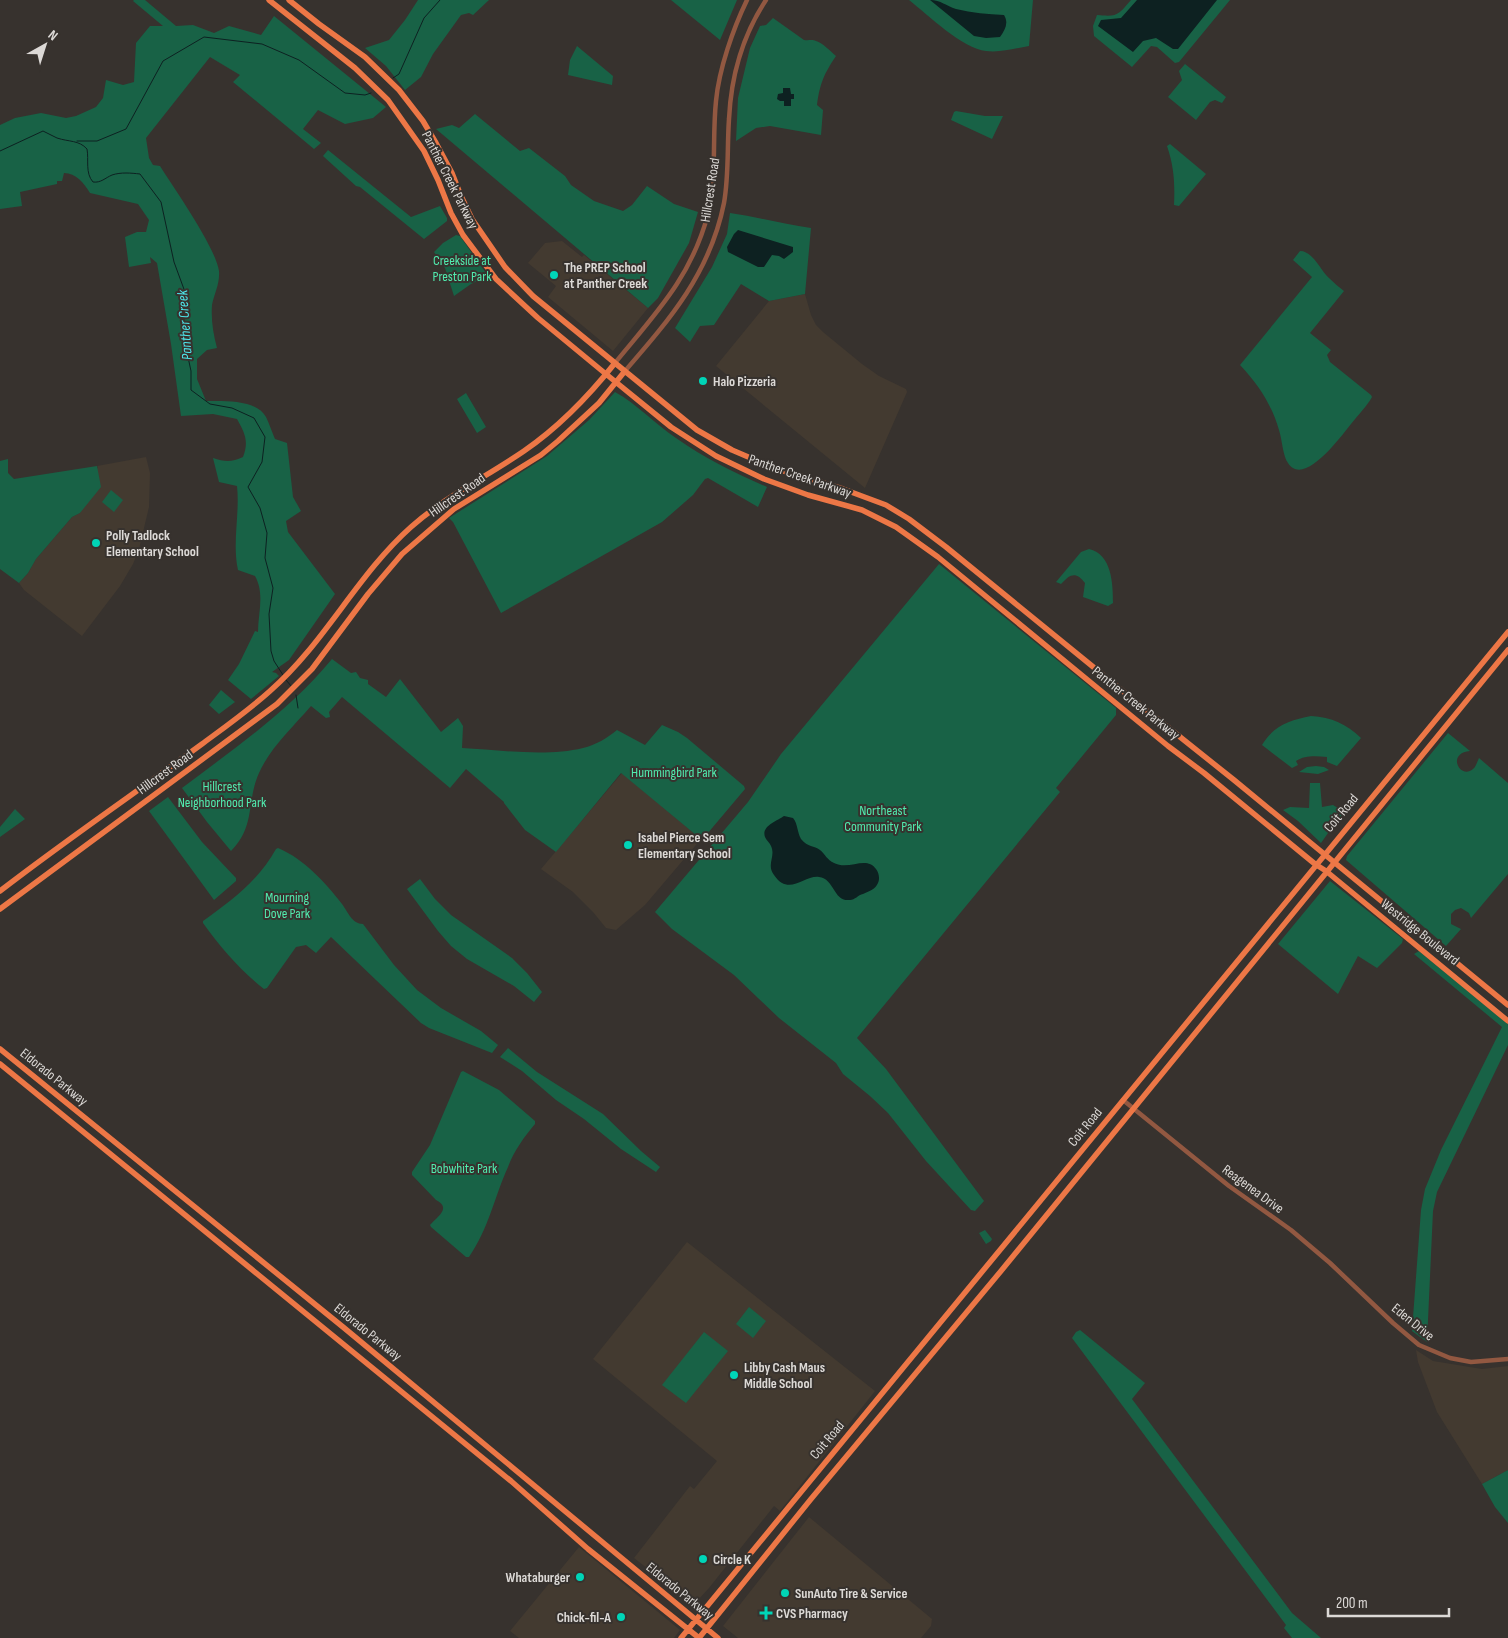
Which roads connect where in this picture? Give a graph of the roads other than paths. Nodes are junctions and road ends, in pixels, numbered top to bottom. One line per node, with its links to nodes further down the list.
1 (269, 0): 6 (main road, Panther Creek Parkway)
2 (289, 0): 5 (main road, Panther Creek Parkway)
3 (747, 0): 7 (street, Hillcrest Road)
4 (766, 0): 8 (street, Hillcrest Road)
5 (533, 296): 6 (main road); 7 (main road, Panther Creek Parkway)
6 (525, 306): 9 (main road, Panther Creek Parkway)
7 (614, 363): 8 (main road, Panther Creek Parkway); 9 (main road, Hillcrest Road)
8 (625, 371): 10 (main road, Hillcrest Road); 13 (main road, Panther Creek Parkway)
9 (606, 374): 10 (main road, Panther Creek Parkway); 17 (main road, Hillcrest Road)
10 (616, 382): 15 (main road, Panther Creek Parkway); 18 (main road, Hillcrest Road)
11 (1508, 632): 13 (main road, Coit Road)
12 (1508, 650): 14 (main road, Coit Road)
13 (1324, 853): 14 (main road, Westridge Boulevard); 15 (main road, Coit Road)
14 (1334, 861): 16 (main road, Coit Road); 19 (main road, Westridge Boulevard)
15 (1316, 864): 16 (main road, Westridge Boulevard); 24 (main road, Coit Road)
16 (1326, 871): 20 (main road, Westridge Boulevard); 25 (main road, Coit Road)
17 (0, 891)
18 (0, 909)
19 (1508, 1006)
20 (1508, 1021)
21 (0, 1049): 22 (main road, Eldorado Parkway)
22 (9, 1057): 23 (main road); 28 (main road, Eldorado Parkway)
23 (1, 1065): 29 (main road, Eldorado Parkway)
24 (1123, 1100): 25 (street, Reagenea Drive); 30 (main road, Coit Road)
25 (1133, 1108): 26 (street, Reagenea Drive); 31 (main road, Coit Road)
26 (1367, 1298): 27 (street, Eden Drive)
27 (1508, 1359)
28 (518, 1472): 29 (main road); 34 (main road, Eldorado Parkway)
29 (511, 1480): 35 (main road, Eldorado Parkway)
30 (801, 1491): 31 (main road); 32 (main road, Coit Road)
31 (811, 1499): 33 (main road, Coit Road)
32 (754, 1548): 33 (main road); 36 (main road, Coit Road)
33 (764, 1557): 38 (main road, Coit Road)
34 (623, 1560): 35 (main road); 36 (main road, Eldorado Parkway)
35 (615, 1570): 37 (main road, Eldorado Parkway)
36 (695, 1620): 37 (main road, Coit Road); 38 (main road, Eldorado Parkway)
37 (688, 1629): 39 (main road, Coit Road); 40 (main road, Eldorado Parkway)
38 (706, 1629): 40 (main road, Coit Road); 41 (main road, Eldorado Parkway)
39 (680, 1638)
40 (699, 1638)
41 (718, 1638)

